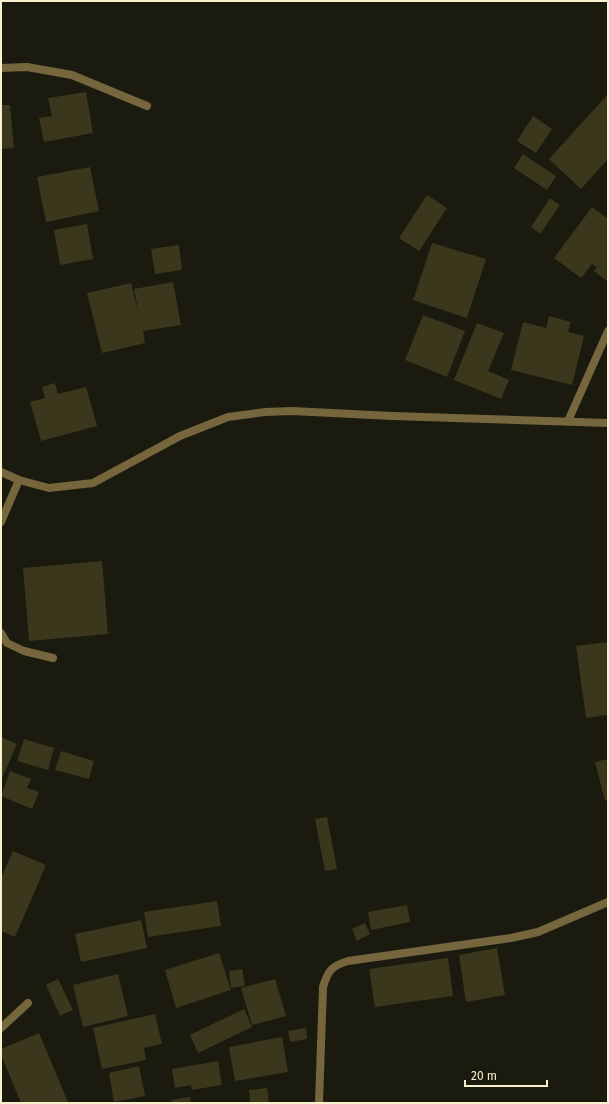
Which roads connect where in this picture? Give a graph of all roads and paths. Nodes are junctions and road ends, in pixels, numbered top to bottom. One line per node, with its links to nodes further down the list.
1 (1, 68): 2 (street)
2 (146, 106)
3 (608, 331): 4 (street)
4 (568, 421): 5 (street); 7 (street)
5 (608, 423)
6 (1, 472): 7 (street)
7 (19, 480): 8 (street)
8 (1, 522)
9 (1, 633): 10 (street)
10 (53, 658)
11 (608, 902): 14 (street)
12 (28, 1003): 13 (street)
13 (1, 1028)
14 (319, 1103)

